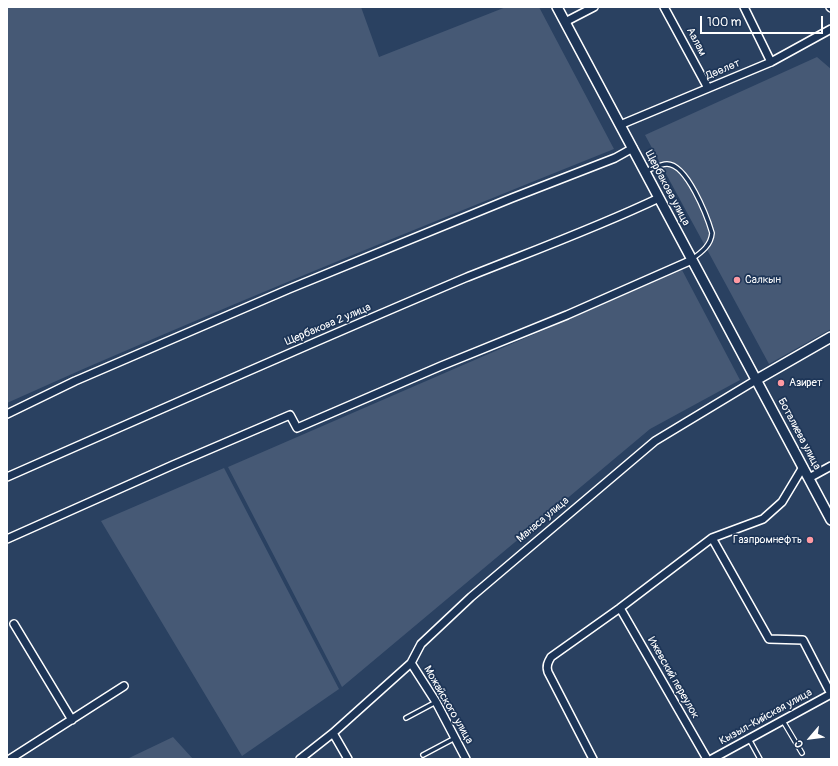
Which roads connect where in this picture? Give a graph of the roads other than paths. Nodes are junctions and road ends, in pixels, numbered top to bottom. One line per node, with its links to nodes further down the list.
1 (558, 7): 5 (street, Щербакова улица)
2 (594, 7): 5 (street)
3 (664, 7): 8 (street, Аалам)
4 (744, 7): 7 (street)
5 (565, 22): 9 (street, Щербакова улица)
6 (831, 29): 7 (street, Дөөлөт)
7 (771, 62): 8 (street, Дөөлөт)
8 (708, 88): 9 (street, Дөөлөт)
9 (620, 125): 10 (street, Щербакова улица)
10 (633, 148): 11 (street, Щербакова улица); 16 (street)
11 (645, 172): 12 (street, Щербакова улица); 13 (lane)
12 (659, 198): 13 (street, Щербакова улица); 19 (street, Щербакова 2 улица)
13 (692, 260): 15 (street, Щербакова улица); 23 (street)
14 (831, 337): 15 (street, Манаса улица)
15 (756, 380): 18 (street, Боталиева улица); 26 (street, Манаса улица)
16 (7, 414)
17 (831, 466): 20 (street)
18 (803, 467): 20 (street, Боталиева улица); 22 (street)
19 (7, 477)
20 (808, 478): 21 (street, Боталиева улица)
21 (831, 520)
22 (712, 538): 24 (street); 28 (street)
23 (7, 539)
24 (620, 608): 42 (street); 43 (street, Ижевский переулок)
25 (14, 624): 31 (street)
26 (411, 663): 29 (street, Можайского улица); 33 (street, Манаса улица)
27 (124, 686): 31 (street)
28 (831, 694): 32 (street, Кызыл-Кийская улица)
29 (436, 702): 30 (lane); 34 (street, Можайского улица)
30 (406, 718)
31 (72, 720): 38 (street)
32 (783, 720): 35 (street, Кызыл-Кийская улица); 36 (lane)
33 (333, 733): 39 (street, Манаса улица); 40 (street)
34 (455, 738): 37 (lane); 41 (street, Можайского улица)
35 (748, 739): 44 (street, Кызыл-Кийская улица); 45 (lane)
36 (802, 753)
37 (423, 755)
38 (10, 759)
39 (300, 759)
40 (348, 759)
41 (466, 759)
42 (593, 759)
43 (707, 759)
44 (712, 759)
45 (760, 759)

